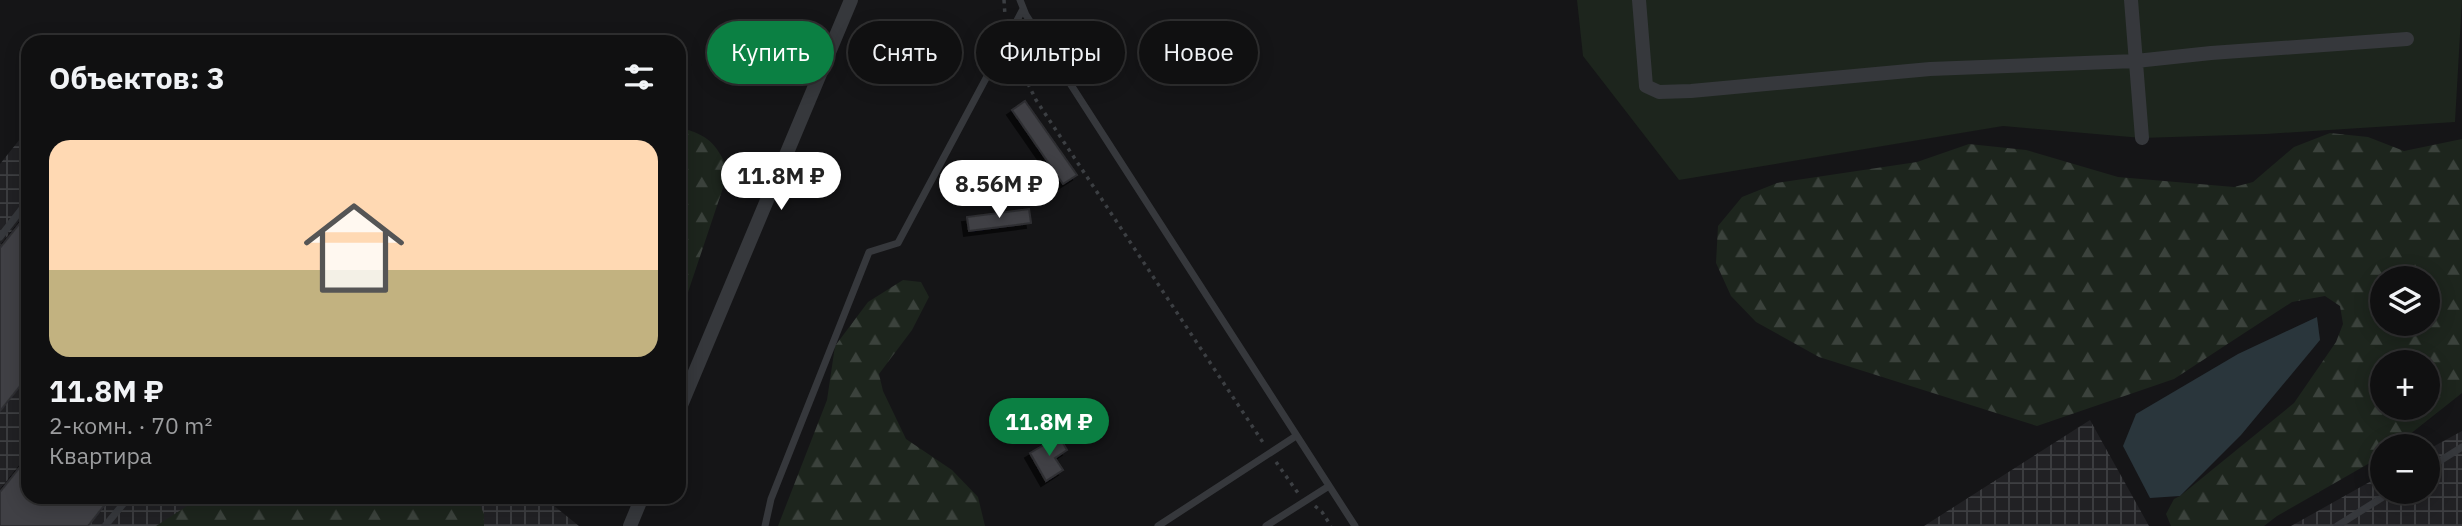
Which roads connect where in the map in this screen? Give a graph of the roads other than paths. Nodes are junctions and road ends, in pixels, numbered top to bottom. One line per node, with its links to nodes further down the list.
1 (851, 0): 11 (street)
2 (1020, 0): 5 (lane)
3 (1639, 0): 7 (street)
4 (2131, 0): 7 (street)
5 (1023, 9): 12 (lane); 21 (lane)
6 (2407, 39): 7 (street)
7 (2136, 61): 8 (street)
8 (2142, 138)
9 (21, 210): 10 (lane)
10 (0, 237)
11 (686, 393)
12 (1296, 436): 15 (lane); 22 (lane)
13 (2462, 447): 14 (lane)
14 (2440, 461)
15 (1329, 486): 23 (lane); 24 (lane)
16 (123, 504): 19 (lane)
17 (639, 504): 20 (street)
18 (2372, 504): 25 (lane)
19 (105, 526)
20 (630, 526)
21 (765, 526)
22 (1158, 526)
23 (1266, 526)
24 (1355, 526)
25 (2337, 526)

